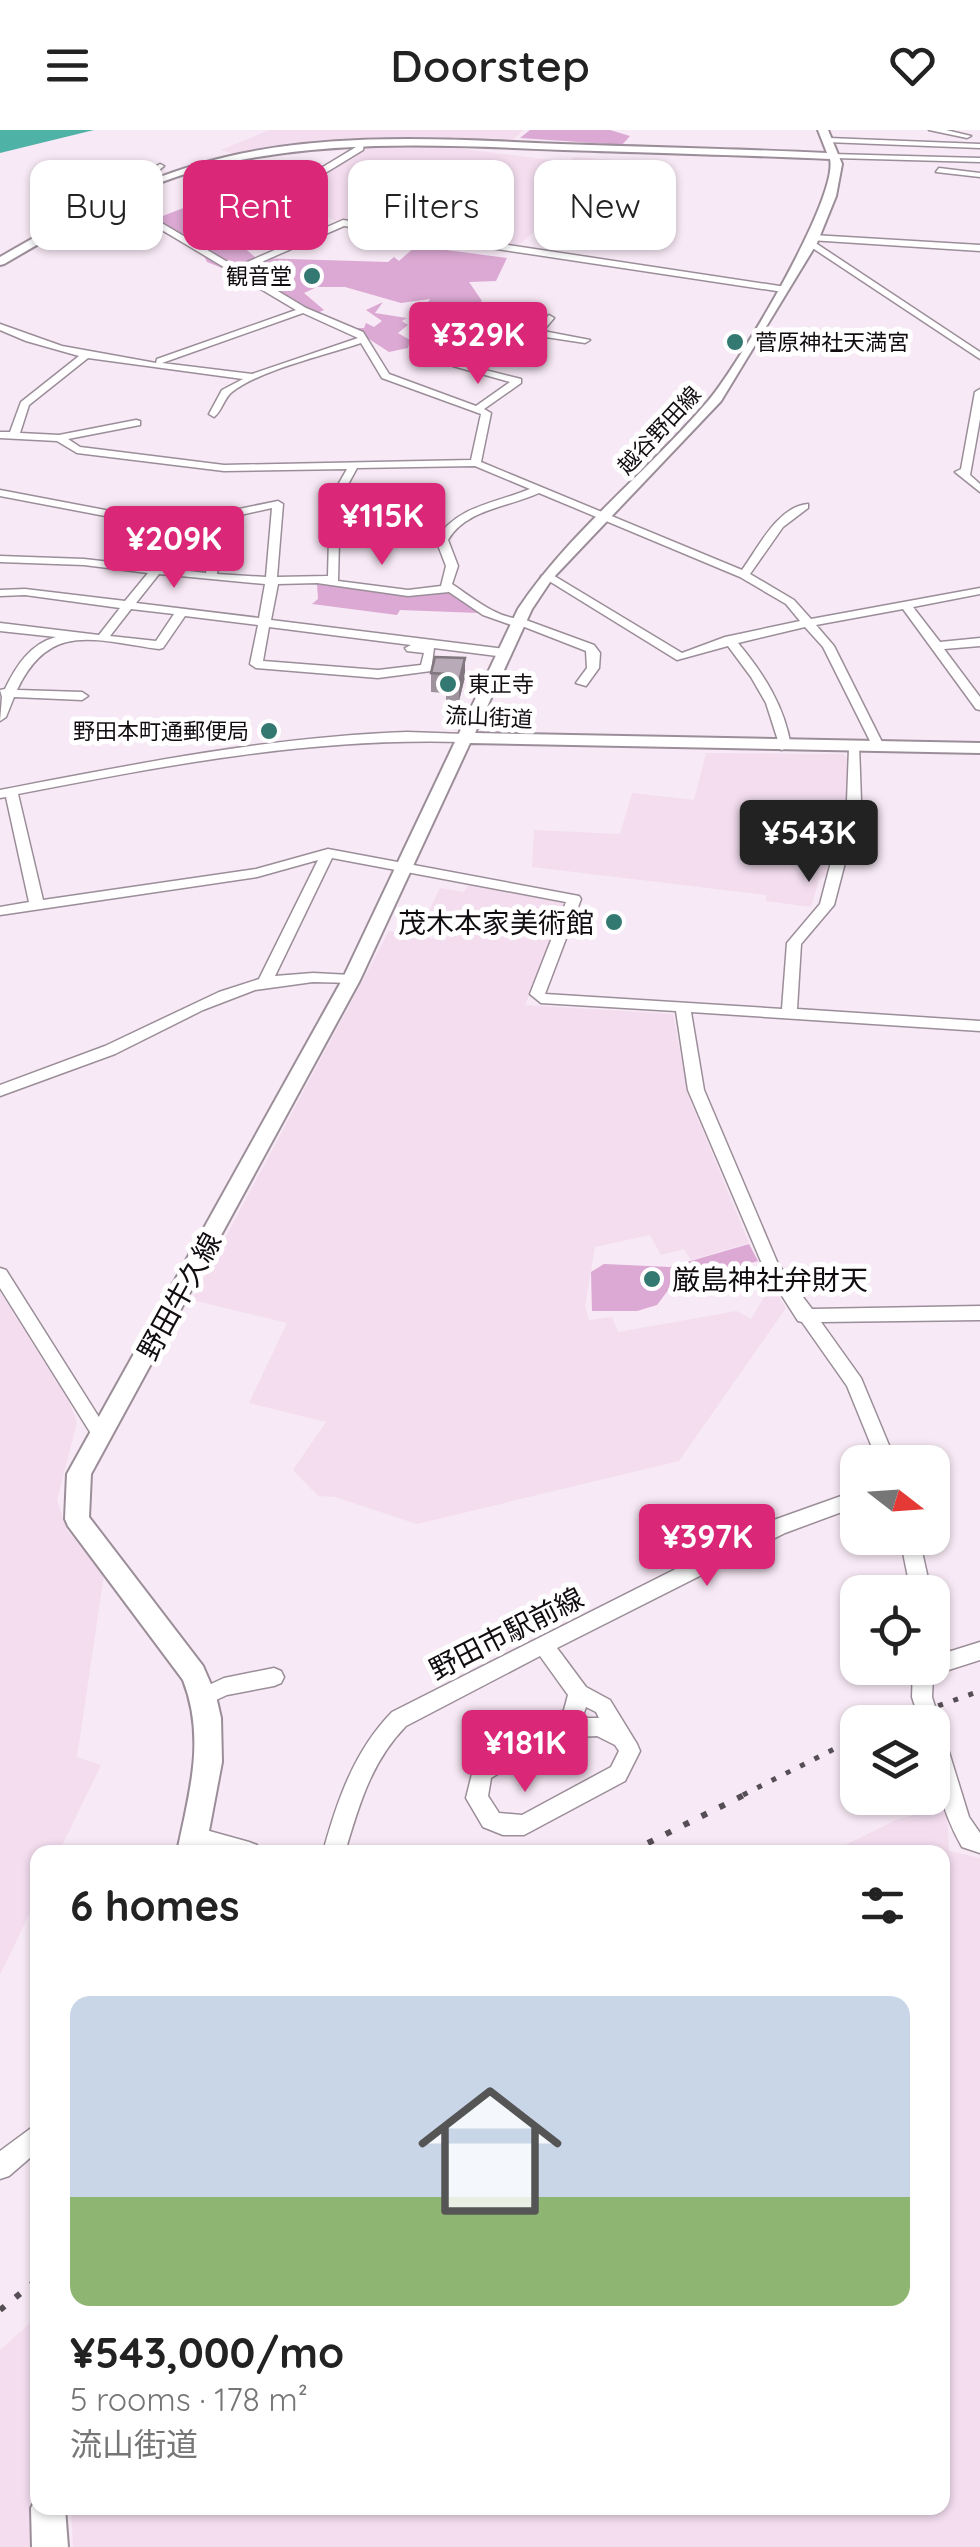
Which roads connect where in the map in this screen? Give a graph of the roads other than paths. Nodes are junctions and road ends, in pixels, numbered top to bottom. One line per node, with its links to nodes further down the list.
1 (896, 130): 5 (street)
2 (932, 130): 4 (street)
3 (826, 135): 5 (street); 8 (main road)
4 (980, 138)
5 (876, 140): 7 (street)
6 (360, 143): 8 (main road); 12 (street); 14 (main road)
7 (980, 146)
8 (835, 156): 9 (street); 16 (main road, 越谷野田線)
9 (962, 160): 10 (street); 13 (street)
10 (980, 160)
11 (884, 163): 13 (street)
12 (328, 167)
13 (980, 174)
14 (163, 178)
15 (163, 227): 20 (street)
16 (812, 240): 18 (street); 21 (main road, 越谷野田線); 31 (street)
17 (30, 245): 19 (main road)
18 (980, 248)
19 (0, 262)
20 (236, 270): 21 (street); 22 (street)
21 (783, 289): 48 (main road, 越谷野田線)
22 (303, 310): 27 (street); 32 (street)
23 (436, 318): 26 (street)
24 (549, 318): 26 (street)
25 (0, 327): 30 (street)
26 (536, 333): 28 (street); 29 (street)
27 (364, 338): 34 (street); 36 (street)
28 (584, 340)
29 (520, 352)
30 (89, 353): 32 (street); 39 (street)
31 (980, 356)
32 (154, 363): 34 (street)
33 (456, 364): 36 (street)
34 (253, 377): 37 (street)
35 (980, 392): 45 (street)
36 (479, 408): 42 (street)
37 (214, 414)
38 (136, 423): 41 (street)
39 (14, 435): 40 (street); 41 (street)
40 (0, 436)
41 (58, 438): 43 (street)
42 (476, 463): 43 (street); 44 (street)
43 (354, 465): 55 (street)
44 (541, 488): 48 (street); 57 (street)
45 (980, 489)
46 (0, 493): 49 (street)
47 (804, 506): 52 (street)
48 (606, 515): 52 (street); 53 (main road, 越谷野田線)
49 (163, 524)
50 (0, 560): 51 (street)
51 (156, 570): 54 (street); 60 (street)
52 (744, 575): 64 (street)
53 (547, 576): 63 (main road, 越谷野田線); 68 (street)
54 (211, 577): 56 (street); 56 (street)
55 (317, 581): 56 (street); 57 (street)
56 (272, 584): 65 (street)
57 (450, 589): 63 (street)
58 (980, 591): 61 (street)
59 (0, 593): 60 (street)
60 (128, 606): 62 (street); 67 (street)
61 (908, 606): 64 (street); 71 (street)
62 (181, 613): 65 (street); 67 (street)
63 (518, 622): 72 (main road, 越谷野田線); 73 (street)
64 (813, 623): 68 (street); 81 (street)
65 (262, 624): 65 (street); 70 (street); 72 (street)
66 (0, 627): 67 (street)
67 (100, 636): 74 (street)
68 (729, 640): 79 (street)
69 (980, 642): 71 (street)
70 (487, 643)
71 (938, 646): 76 (street)
72 (505, 652): 78 (main road, 越谷野田線)
73 (582, 683)
74 (5, 693): 75 (street); 77 (street)
75 (82, 696)
76 (980, 706)
77 (0, 717)
78 (465, 738): 79 (main road, 流山街道); 83 (street, 流山街道); 85 (main road, 野田牛久線)
79 (785, 747): 80 (main road, 流山街道)
80 (855, 748): 81 (main road, 流山街道); 91 (street)
81 (879, 748): 82 (main road, 流山街道)
82 (980, 748)
83 (5, 793): 86 (street)
84 (328, 853): 85 (street); 86 (street); 88 (street)
85 (407, 867): 89 (main road, 野田牛久線); 90 (street)
86 (38, 905): 87 (street)
87 (0, 911)
88 (266, 978): 89 (street); 93 (street)
89 (351, 980): 97 (main road, 野田牛久線)
90 (682, 1009): 91 (street); 96 (street)
91 (789, 1014): 92 (street)
92 (980, 1026)
93 (0, 1090)
94 (0, 1274): 97 (street)
95 (980, 1313): 96 (street)
96 (804, 1316): 98 (street)
97 (101, 1435): 105 (main road, 野田牛久線)
98 (879, 1445)
99 (840, 1505): 100 (street, 野田市駅前線)
100 (544, 1644): 104 (street); 111 (street, 野田市駅前線)
101 (980, 1651): 102 (street)
102 (950, 1660)
103 (274, 1677): 105 (street)
104 (580, 1692): 106 (street); 107 (street)
105 (205, 1696): 110 (main road, 野田牛久線)
106 (555, 1729): 107 (street); 107 (street)
107 (628, 1741)
108 (950, 1788): 109 (street)
109 (980, 1843)
110 (193, 1845)
111 (336, 1845)
112 (30, 2143): 113 (street)
113 (0, 2167)
114 (48, 2515): 115 (main road)
115 (50, 2547)

